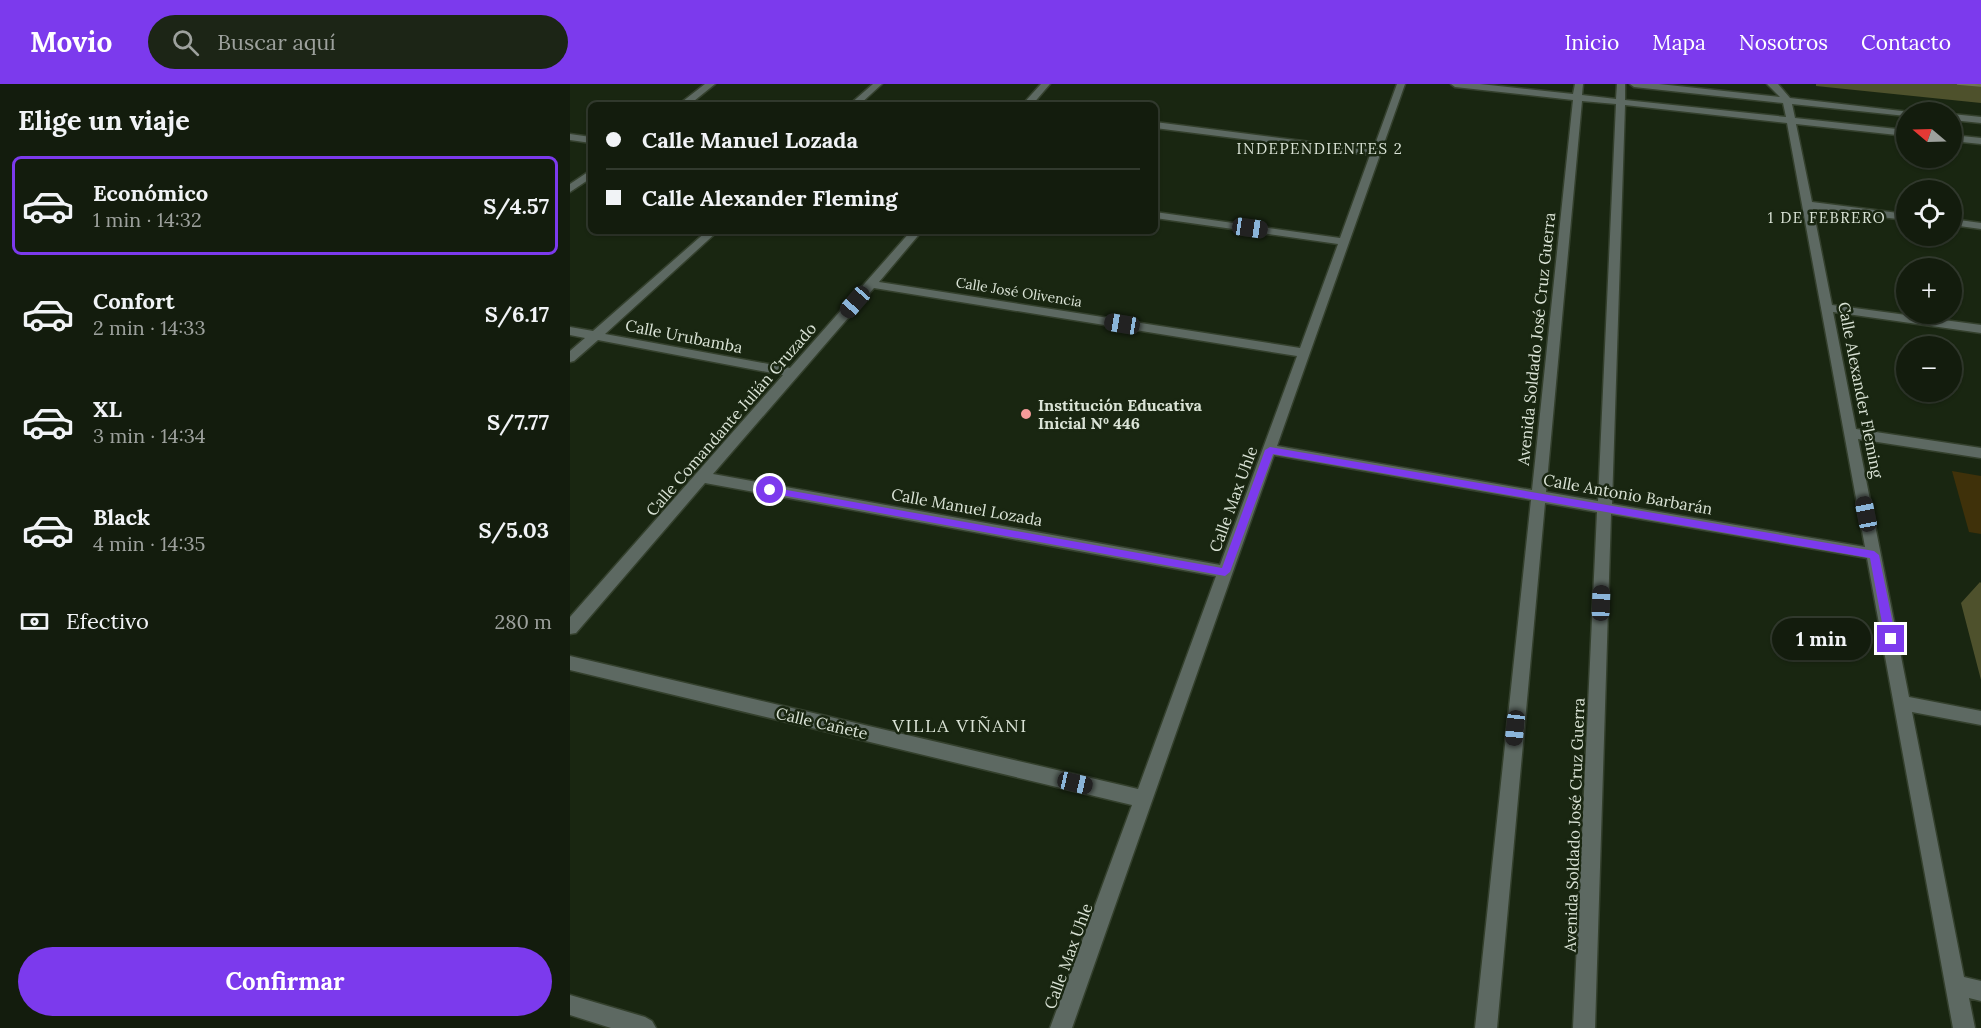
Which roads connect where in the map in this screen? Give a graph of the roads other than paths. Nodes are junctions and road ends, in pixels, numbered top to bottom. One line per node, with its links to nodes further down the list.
1 (711, 84): 11 (street)
2 (878, 84): 12 (street)
3 (1046, 84): 13 (street)
4 (1401, 84): 25 (street, Calle Max Uhle)
5 (1455, 84): 9 (street)
6 (1621, 84): 14 (street, Avenida Soldado José Cruz Guerra)
7 (1634, 84): 10 (street)
8 (1771, 84): 10 (street)
9 (1579, 91): 14 (street); 48 (street, Avenida Soldado José Cruz Guerra)
10 (1787, 100): 15 (street); 17 (street, Calle Alexander Fleming)
11 (687, 102)
12 (857, 102)
13 (1030, 102)
14 (1620, 102): 17 (street); 49 (street, Avenida Soldado José Cruz Guerra)
15 (1896, 112)
16 (1962, 118): 18 (street)
17 (1791, 120): 20 (street); 28 (street, Calle Alexander Fleming)
18 (1981, 120)
19 (1158, 125): 25 (street)
20 (1896, 132)
21 (570, 137): 23 (street)
22 (1962, 139): 24 (street)
23 (588, 140)
24 (1981, 141)
25 (1377, 153): 35 (street, Calle Max Uhle)
26 (588, 175): 27 (street)
27 (570, 189)
28 (1807, 205): 30 (street); 37 (street, Calle Alexander Fleming)
29 (1158, 215): 35 (street)
30 (1896, 216)
31 (1962, 223): 32 (street)
32 (1981, 226)
33 (710, 234): 40 (street)
34 (914, 234): 36 (street, Calle Comandante Julián Cruzado)
35 (1345, 242): 41 (street, Calle Max Uhle)
36 (871, 284): 41 (street, Calle José Olivencia); 43 (street, Calle Comandante Julián Cruzado)
37 (1827, 308): 38 (street); 44 (street, Calle Alexander Fleming)
38 (1981, 329)
39 (570, 331): 40 (street, Calle Urubamba)
40 (595, 336): 42 (street); 43 (street, Calle Urubamba)
41 (1305, 353): 45 (street, Calle Max Uhle)
42 (570, 358)
43 (792, 373): 47 (street, Calle Comandante Julián Cruzado)
44 (1851, 433): 46 (street); 50 (street, Calle Alexander Fleming)
45 (1270, 450): 48 (street, Calle Antonio Barbarán); 51 (street, Calle Max Uhle)
46 (1981, 453)
47 (701, 477): 51 (street, Calle Manuel Lozada); 52 (street, Calle Comandante Julián Cruzado)
48 (1538, 496): 49 (street, Calle Antonio Barbarán); 62 (street, Avenida Soldado José Cruz Guerra)
49 (1605, 508): 50 (street, Calle Antonio Barbarán); 63 (street, Avenida Soldado José Cruz Guerra)
50 (1874, 555): 54 (street, Calle Alexander Fleming)
51 (1225, 572): 56 (street, Calle Max Uhle)
52 (570, 628)
53 (570, 663): 56 (street, Calle Cañete)
54 (1903, 703): 55 (street); 57 (street, Calle Alexander Fleming)
55 (1981, 718)
56 (1144, 799): 61 (street, Calle Max Uhle)
57 (1956, 985): 58 (street); 64 (street, Calle Alexander Fleming)
58 (1981, 991)
59 (570, 1005): 60 (street)
60 (645, 1028)
61 (1061, 1028)
62 (1486, 1028)
63 (1584, 1028)
64 (1965, 1028)

